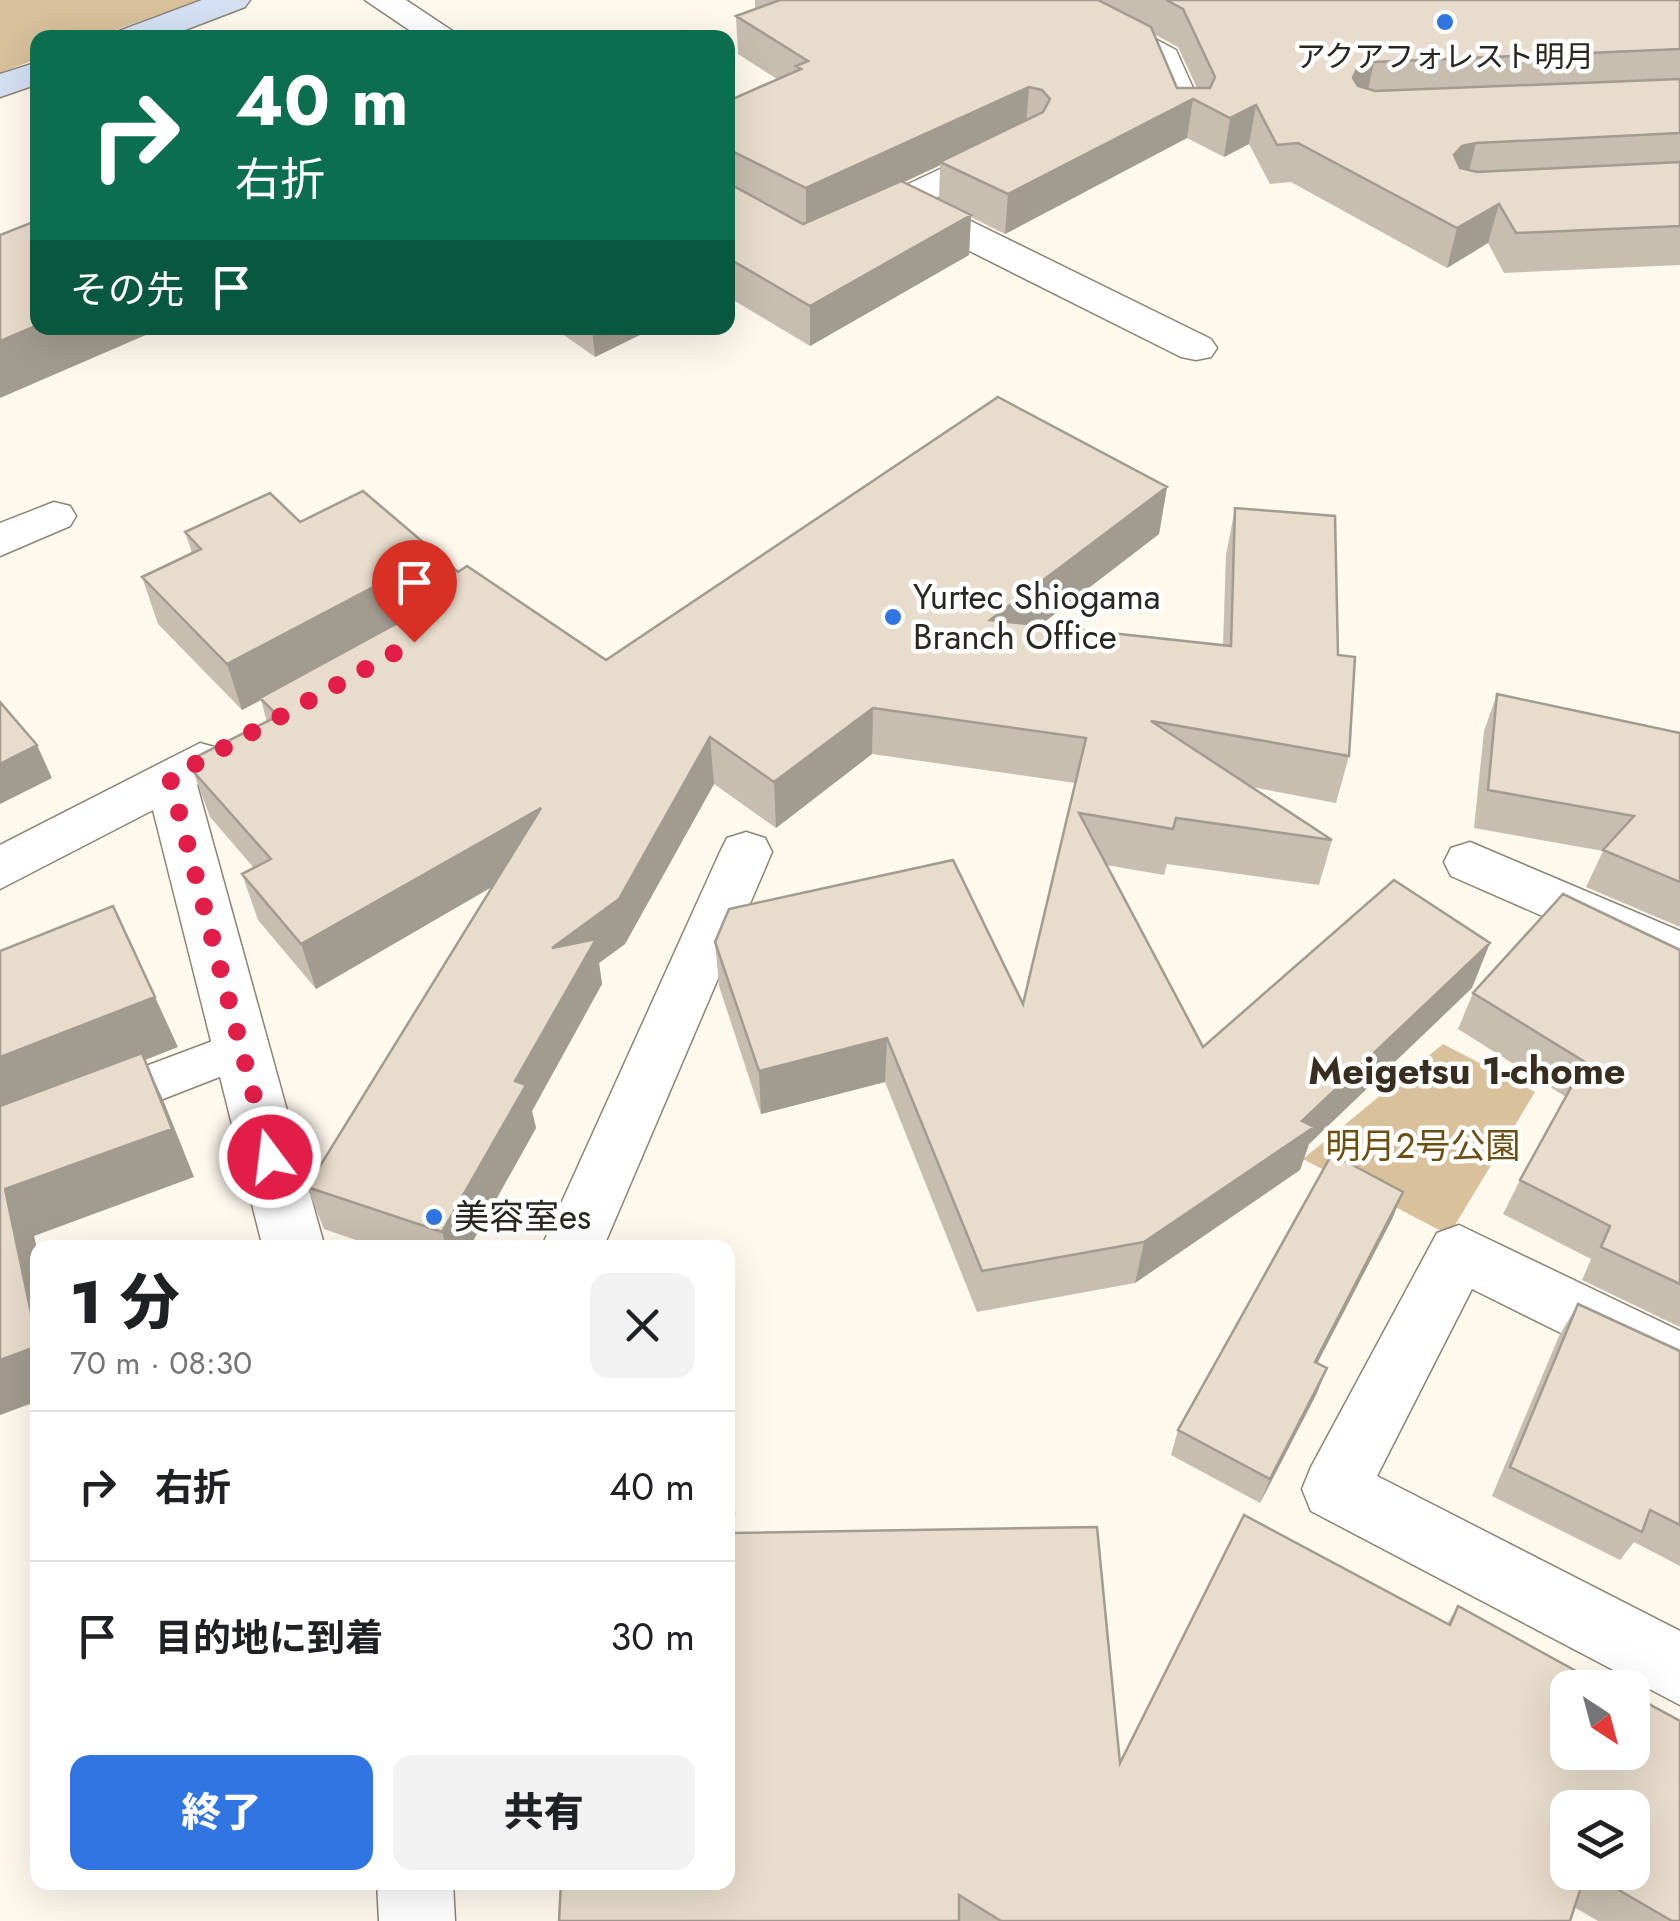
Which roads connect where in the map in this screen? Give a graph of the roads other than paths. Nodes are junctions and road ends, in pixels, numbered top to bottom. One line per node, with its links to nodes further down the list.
1 (234, 0): 4 (street)
2 (382, 0): 5 (street)
3 (1058, 0): 8 (street)
4 (153, 30)
5 (433, 30)
6 (30, 75): 7 (street)
7 (0, 86)
8 (1188, 117)
9 (1025, 140): 10 (street)
10 (902, 202): 11 (street); 12 (street)
11 (735, 206)
12 (1196, 348)
13 (54, 516): 14 (street)
14 (0, 541)
15 (240, 739): 16 (street)
16 (170, 778): 19 (street); 21 (street)
17 (746, 852): 24 (street)
18 (1470, 862): 20 (street)
19 (0, 869)
20 (1680, 954)
21 (242, 1050): 22 (lane); 23 (street)
22 (60, 1119)
23 (292, 1240)
24 (576, 1240)
25 (1680, 1363): 26 (street)
26 (1680, 1668)
27 (416, 1890): 28 (street)
28 (418, 1921)

